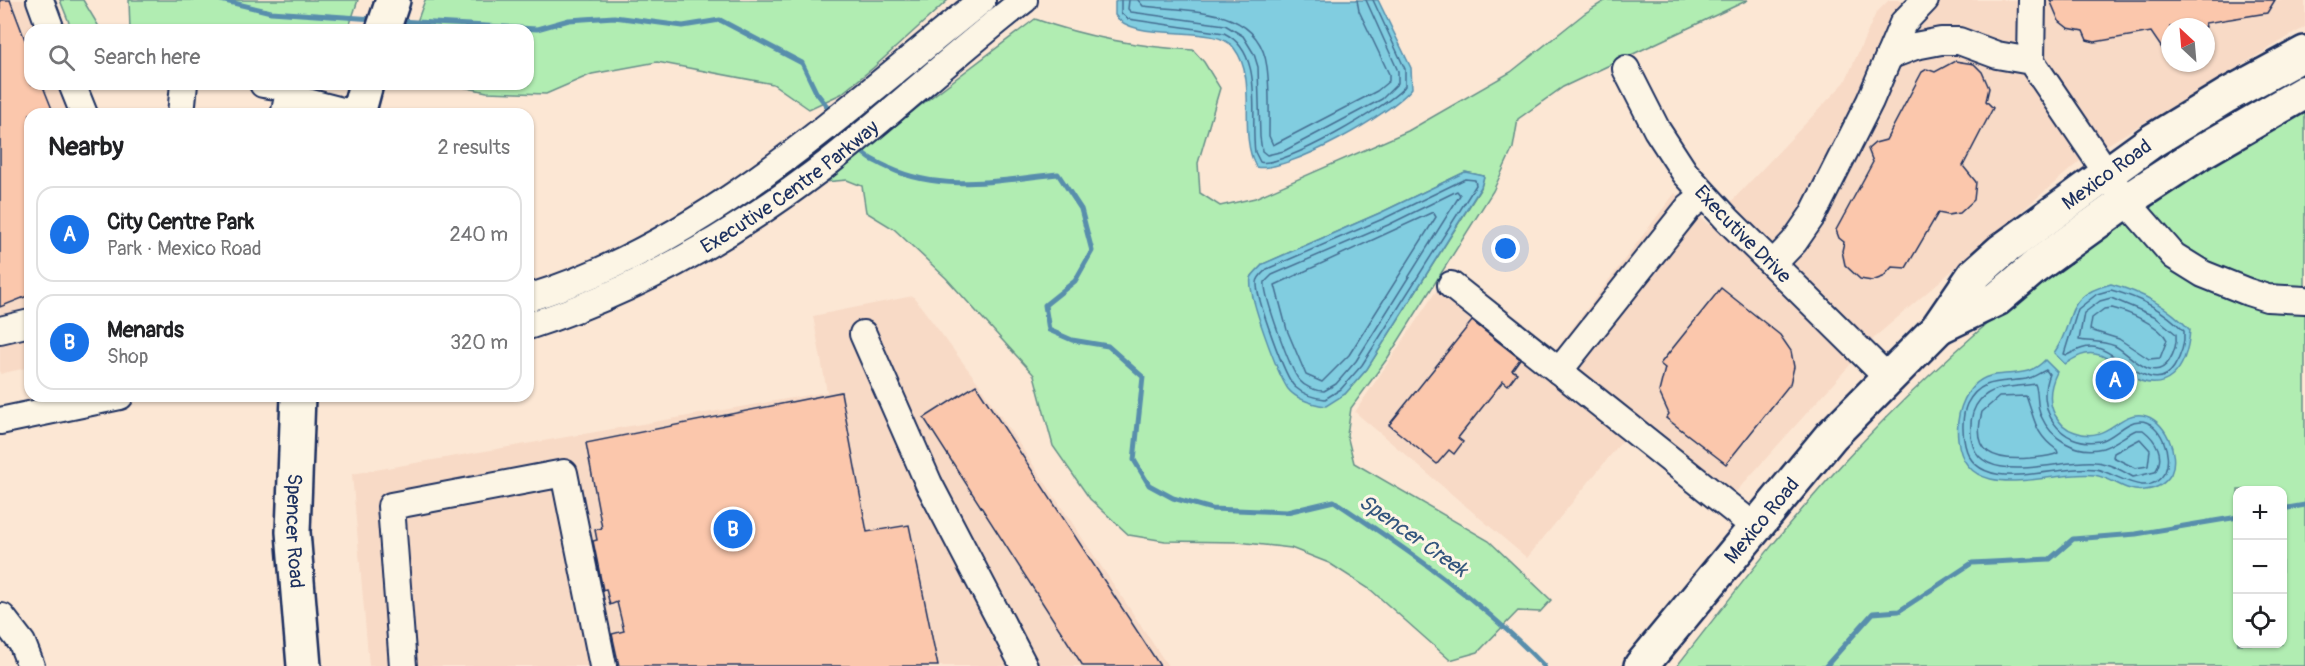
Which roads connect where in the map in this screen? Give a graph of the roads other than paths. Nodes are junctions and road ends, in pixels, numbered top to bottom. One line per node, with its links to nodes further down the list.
1 (40, 0): 7 (street)
2 (393, 0): 8 (main road)
3 (982, 0): 28 (street, Executive Centre Parkway)
4 (1024, 0): 31 (street, Executive Centre Parkway)
5 (1925, 0): 10 (street)
6 (2032, 0): 11 (street)
7 (49, 24)
8 (385, 24)
9 (2305, 53): 23 (main road, Mexico Road)
10 (1889, 56): 11 (street); 26 (street)
11 (2031, 62): 23 (street)
12 (1626, 69): 24 (street, Executive Drive)
13 (74, 90): 19 (street)
14 (183, 90): 20 (street)
15 (283, 90): 18 (street)
16 (364, 90): 22 (main road)
17 (2305, 92): 25 (main road, Mexico Road)
18 (286, 106): 21 (street)
19 (82, 108)
20 (182, 108)
21 (304, 108)
22 (358, 108)
23 (2105, 173): 25 (street); 32 (main road, Mexico Road)
24 (1704, 195): 26 (street, Executive Drive); 35 (street)
25 (2126, 201): 29 (street); 32 (main road, Mexico Road)
26 (1773, 264): 36 (street, Executive Drive)
27 (1451, 285): 35 (street)
28 (534, 296)
29 (2305, 300)
30 (24, 324): 33 (street)
31 (534, 324)
32 (1937, 329): 36 (main road, Mexico Road)
33 (0, 330)
34 (863, 334): 46 (street)
35 (1559, 371): 40 (street)
36 (1888, 378): 40 (main road, Mexico Road)
37 (91, 402): 39 (street)
38 (298, 402): 43 (main road, Spencer Road)
39 (0, 421)
40 (1755, 527): 47 (main road, Mexico Road)
41 (2, 617): 42 (street)
42 (31, 666)
43 (304, 666)
44 (403, 666): 45 (street)
45 (603, 666)
46 (1024, 666)
47 (1641, 666)

